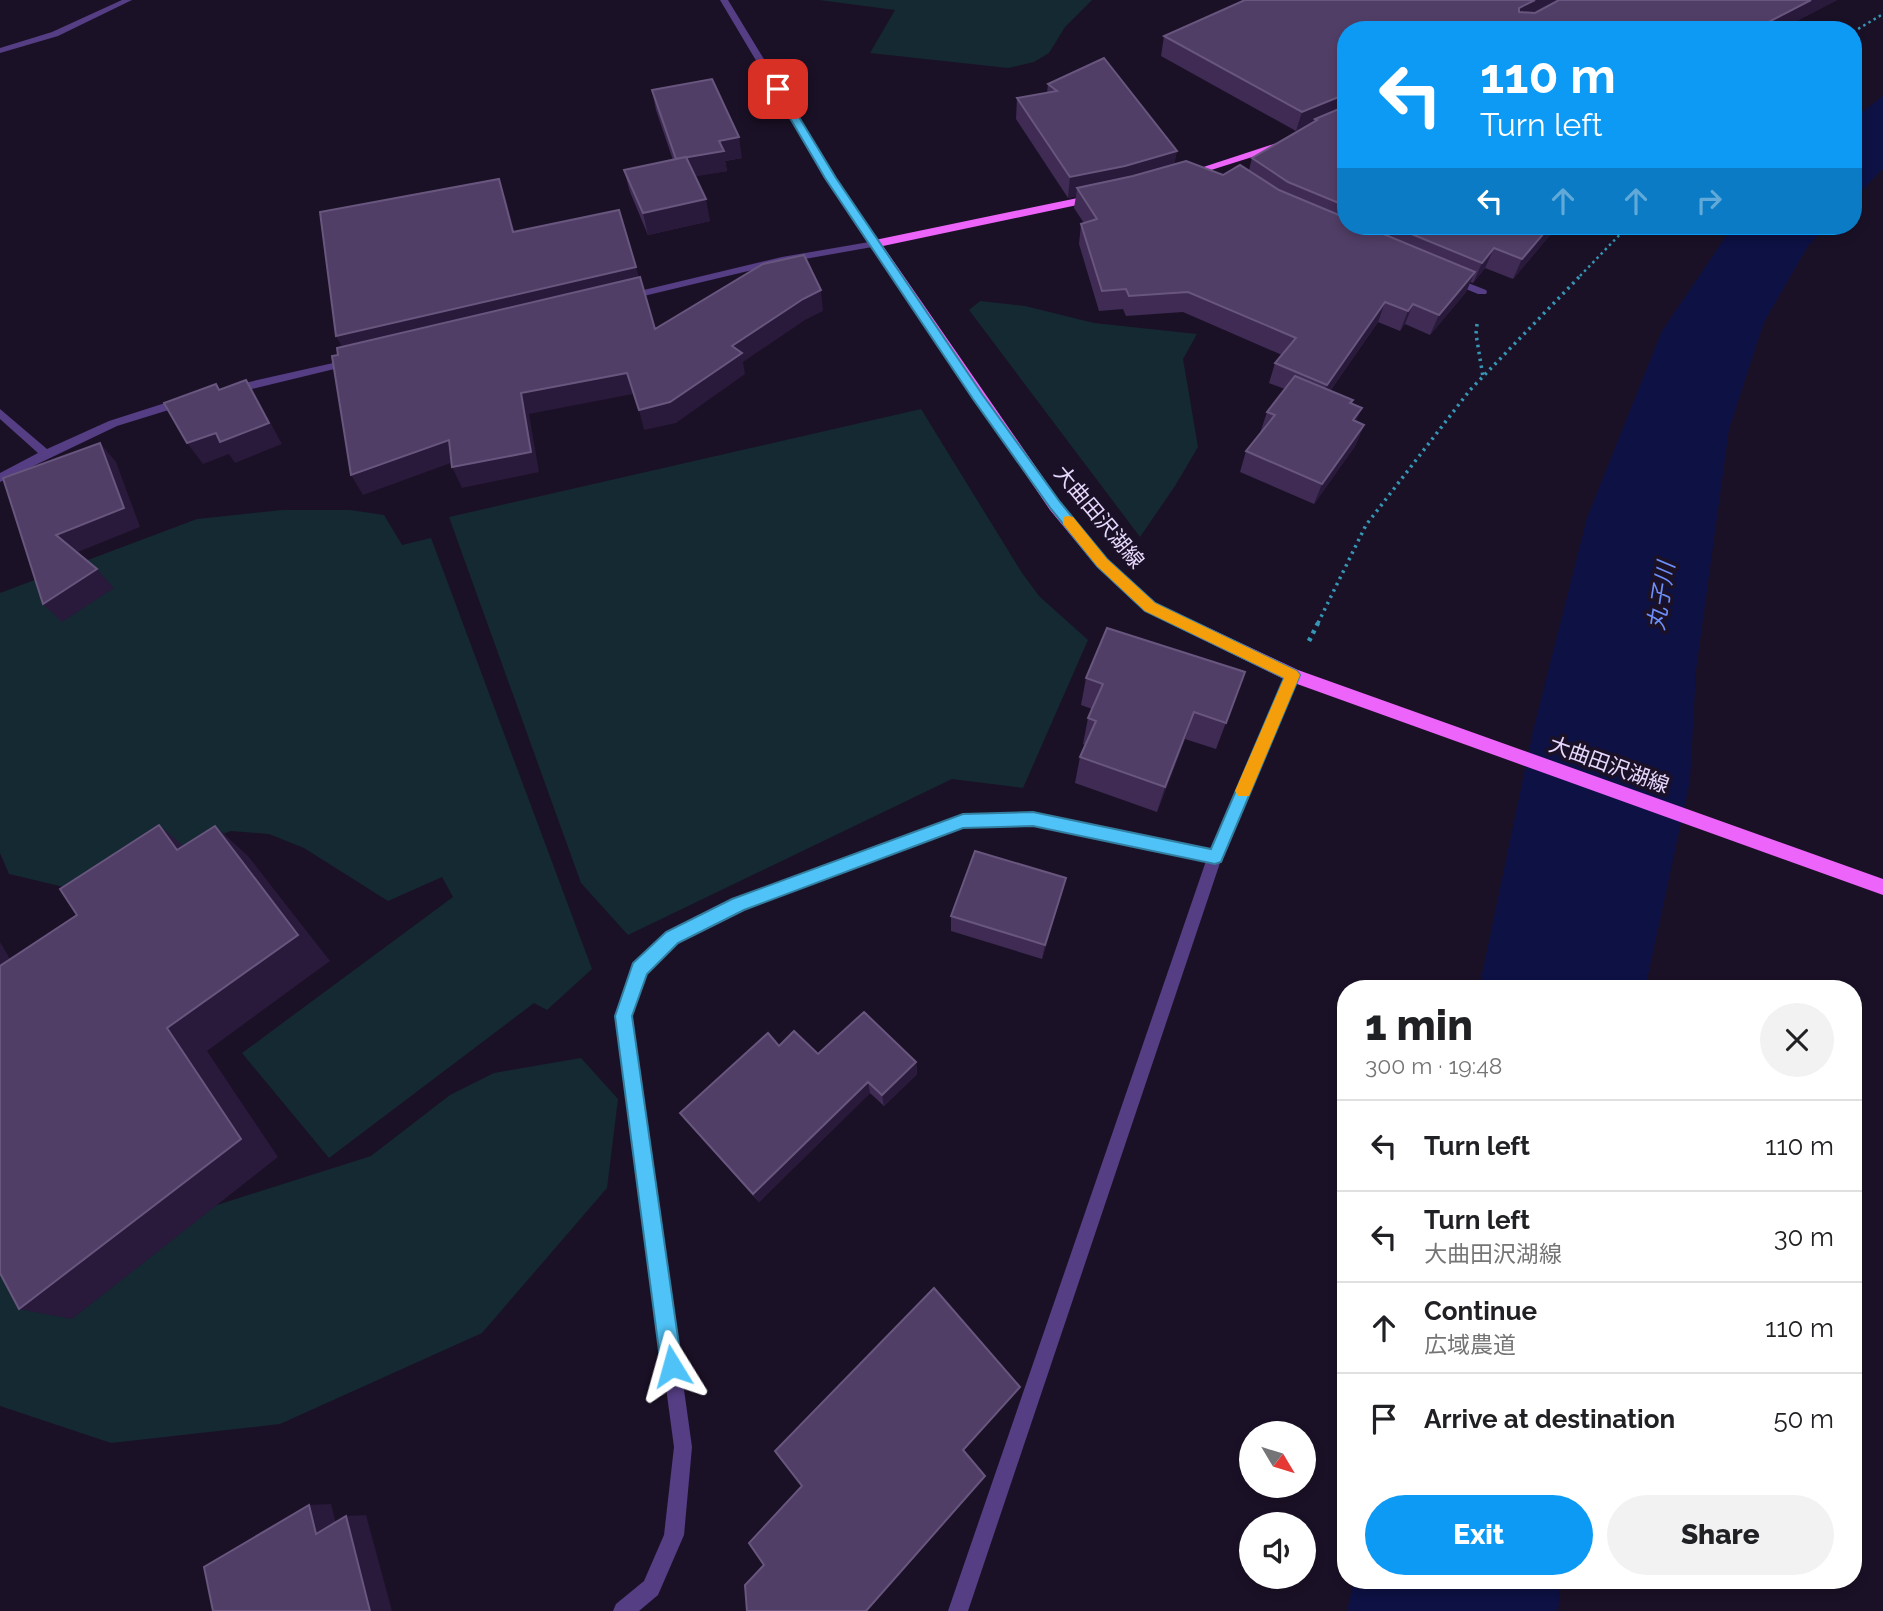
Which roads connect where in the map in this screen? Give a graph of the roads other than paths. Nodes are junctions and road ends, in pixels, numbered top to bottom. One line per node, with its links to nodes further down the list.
1 (128, 0): 3 (street)
2 (724, 0): 7 (street)
3 (0, 51)
4 (1306, 136): 5 (main road)
5 (1178, 177)
6 (1113, 195): 7 (main road)
7 (875, 244): 10 (street); 17 (main road, 大曲田沢湖線)
8 (1444, 276): 9 (street)
9 (1482, 292)
10 (620, 299)
11 (362, 360): 12 (street)
12 (212, 395)
13 (199, 398): 15 (street)
14 (0, 413): 15 (street)
15 (45, 453): 16 (street)
16 (0, 478)
17 (1292, 675): 18 (street); 19 (main road, 大曲田沢湖線)
18 (1215, 857): 20 (street); 21 (street)
19 (1883, 887)
20 (623, 1611)
21 (958, 1611)

